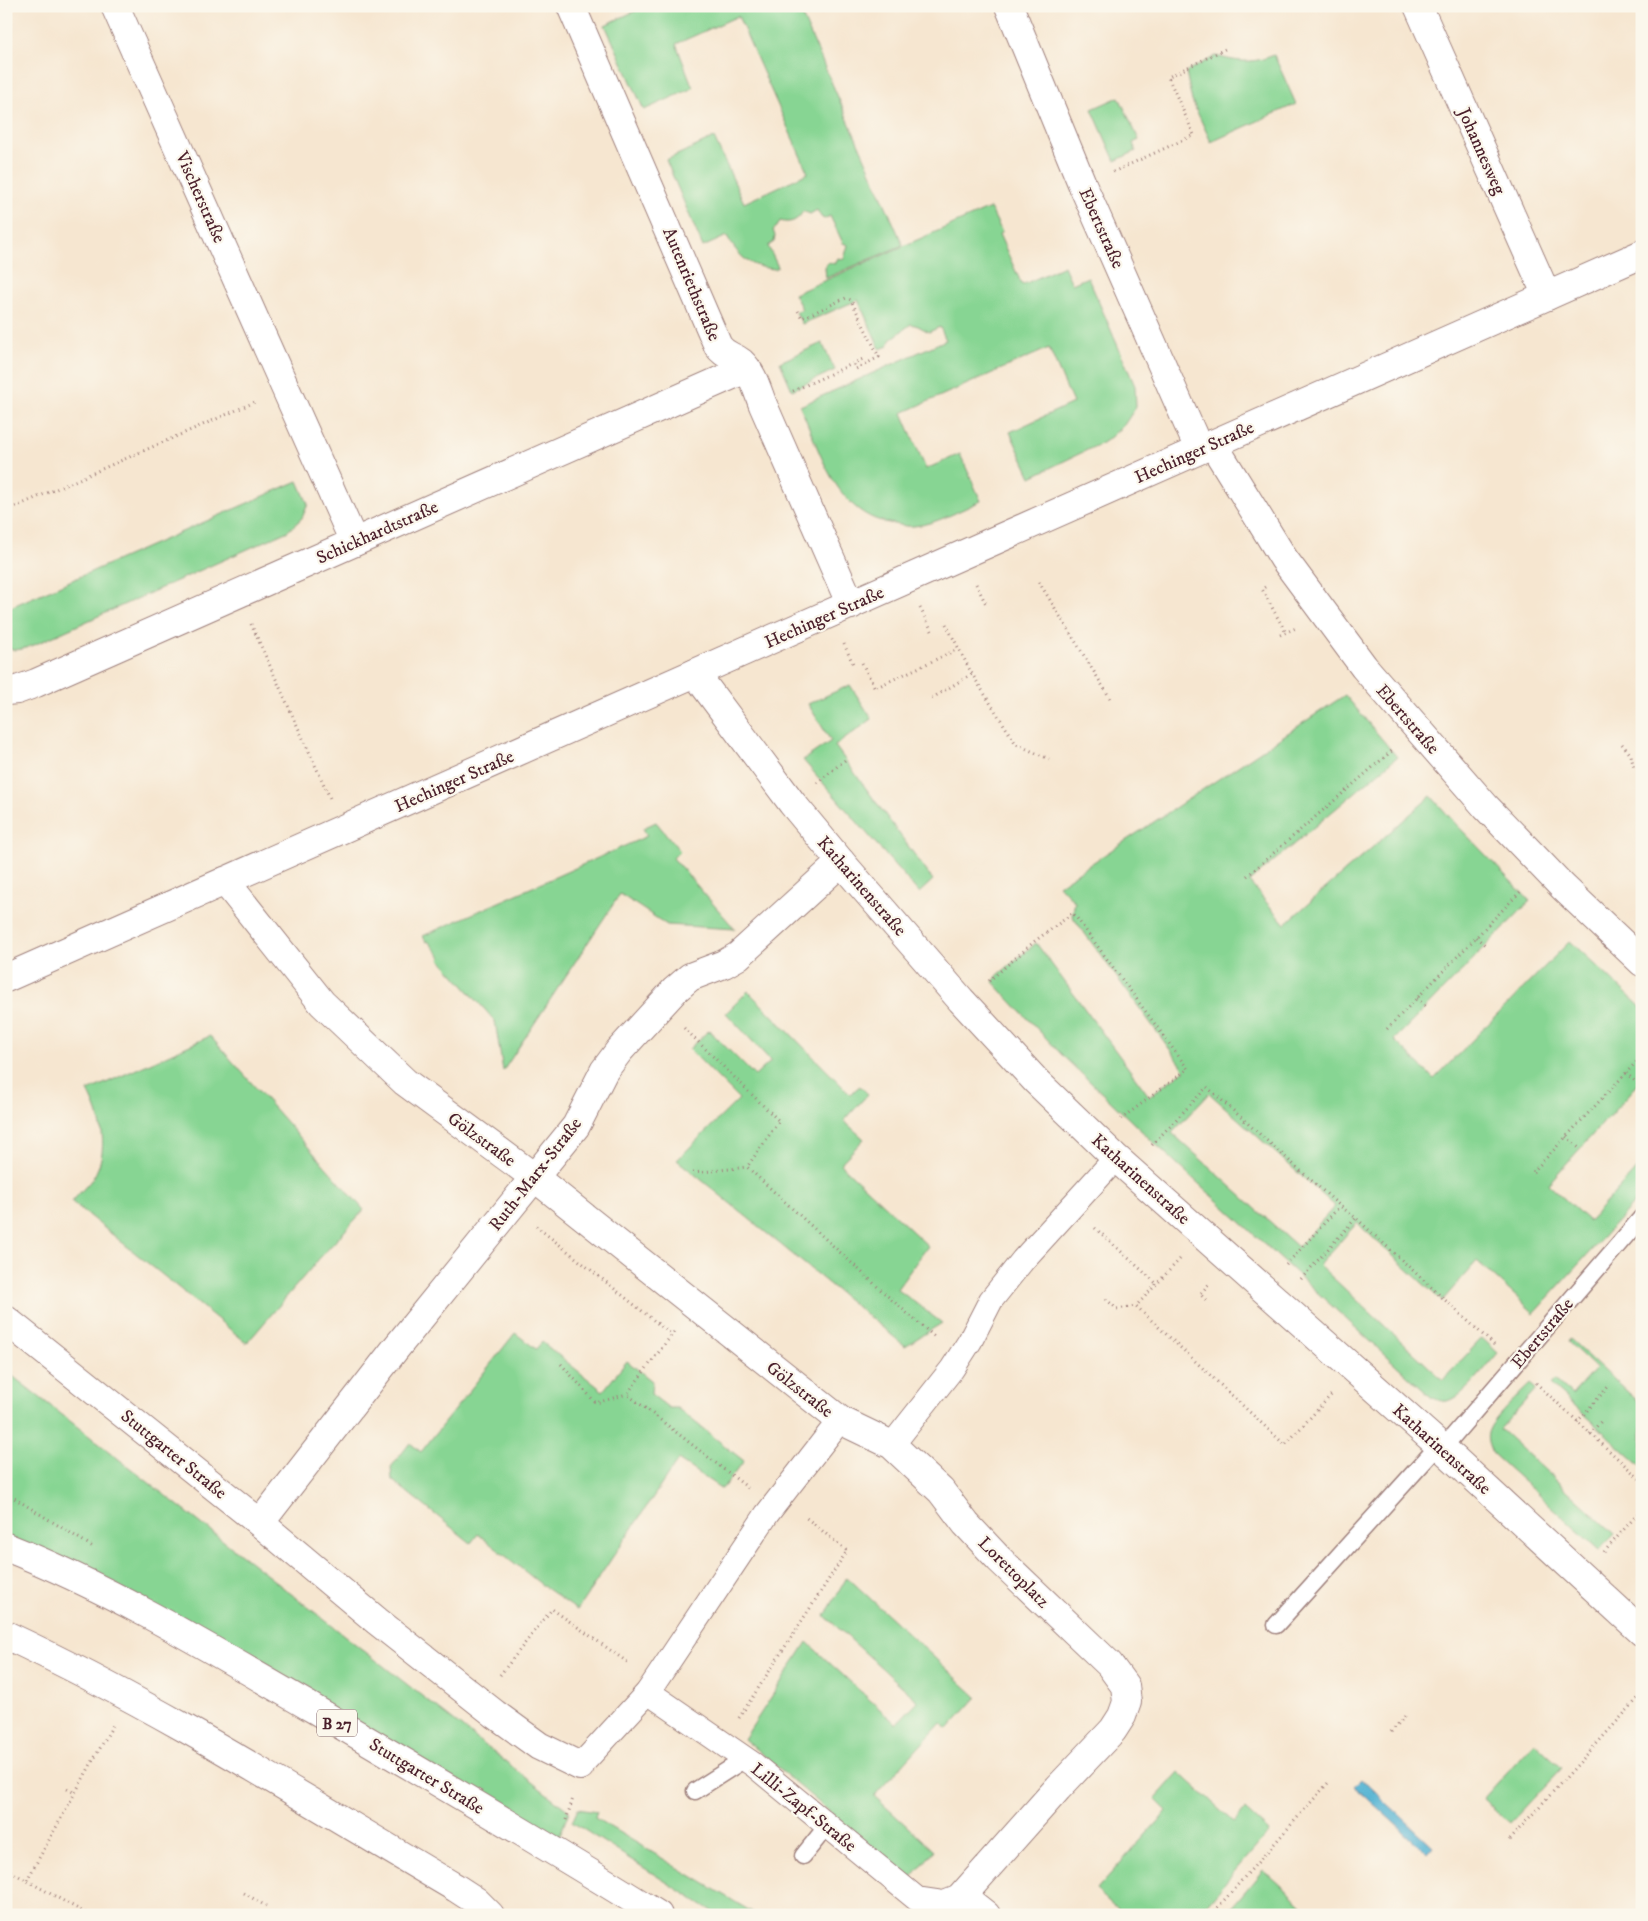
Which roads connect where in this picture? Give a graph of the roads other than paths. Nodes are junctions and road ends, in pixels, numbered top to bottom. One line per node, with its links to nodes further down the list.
1 (115, 6): 9 (street, Vischerstraße)
2 (572, 6): 7 (street, Autenriethstraße)
3 (1009, 6): 8 (street, Ebertstraße)
4 (1418, 6): 6 (street, Johannesweg)
5 (1642, 254): 6 (street, Hechinger Straße)
6 (1547, 296): 8 (street, Hechinger Straße)
7 (746, 369): 9 (street, Schickhardtstraße); 10 (street, Autenriethstraße)
8 (1206, 446): 10 (street, Hechinger Straße); 15 (street, Ebertstraße)
9 (354, 542): 12 (street, Schickhardtstraße)
10 (852, 605): 11 (street, Hechinger Straße)
11 (695, 674): 13 (street, Katharinenstraße); 14 (street, Hechinger Straße)
12 (6, 691)
13 (841, 862): 17 (street, Katharinenstraße); 18 (street, Ruth-Marx-Straße)
14 (225, 881): 16 (street, Hechinger Straße); 18 (street, Gölzstraße)
15 (1642, 962)
16 (6, 978)
17 (1123, 1164): 22 (street); 23 (street, Katharinenstraße)
18 (534, 1177): 21 (street, Gölzstraße); 24 (street, Ruth-Marx-Straße)
19 (1642, 1217): 23 (lane, Ebertstraße)
20 (6, 1320): 24 (street, Stuttgarter Straße)
21 (840, 1420): 22 (street, Gölzstraße); 29 (street, Gölzstraße)
22 (892, 1445): 35 (street, Lorettoplatz)
23 (1440, 1447): 26 (lane, Ebertstraße); 27 (street, Katharinenstraße)
24 (260, 1522): 31 (street, Stuttgarter Straße)
25 (6, 1547): 37 (street, Stuttgarter Straße / B 27)
26 (1276, 1625)
27 (1642, 1632)
28 (6, 1635): 36 (street)
29 (651, 1687): 30 (street, Lilli-Zapf-Straße); 31 (street, Gölzstraße)
30 (745, 1759): 32 (lane); 33 (street, Lilli-Zapf-Straße)
31 (580, 1766)
32 (695, 1791)
33 (828, 1826): 34 (lane); 35 (street, Lilli-Zapf-Straße)
34 (803, 1856)
35 (962, 1896): 38 (street)
36 (490, 1915)
37 (658, 1915)
38 (986, 1915)

